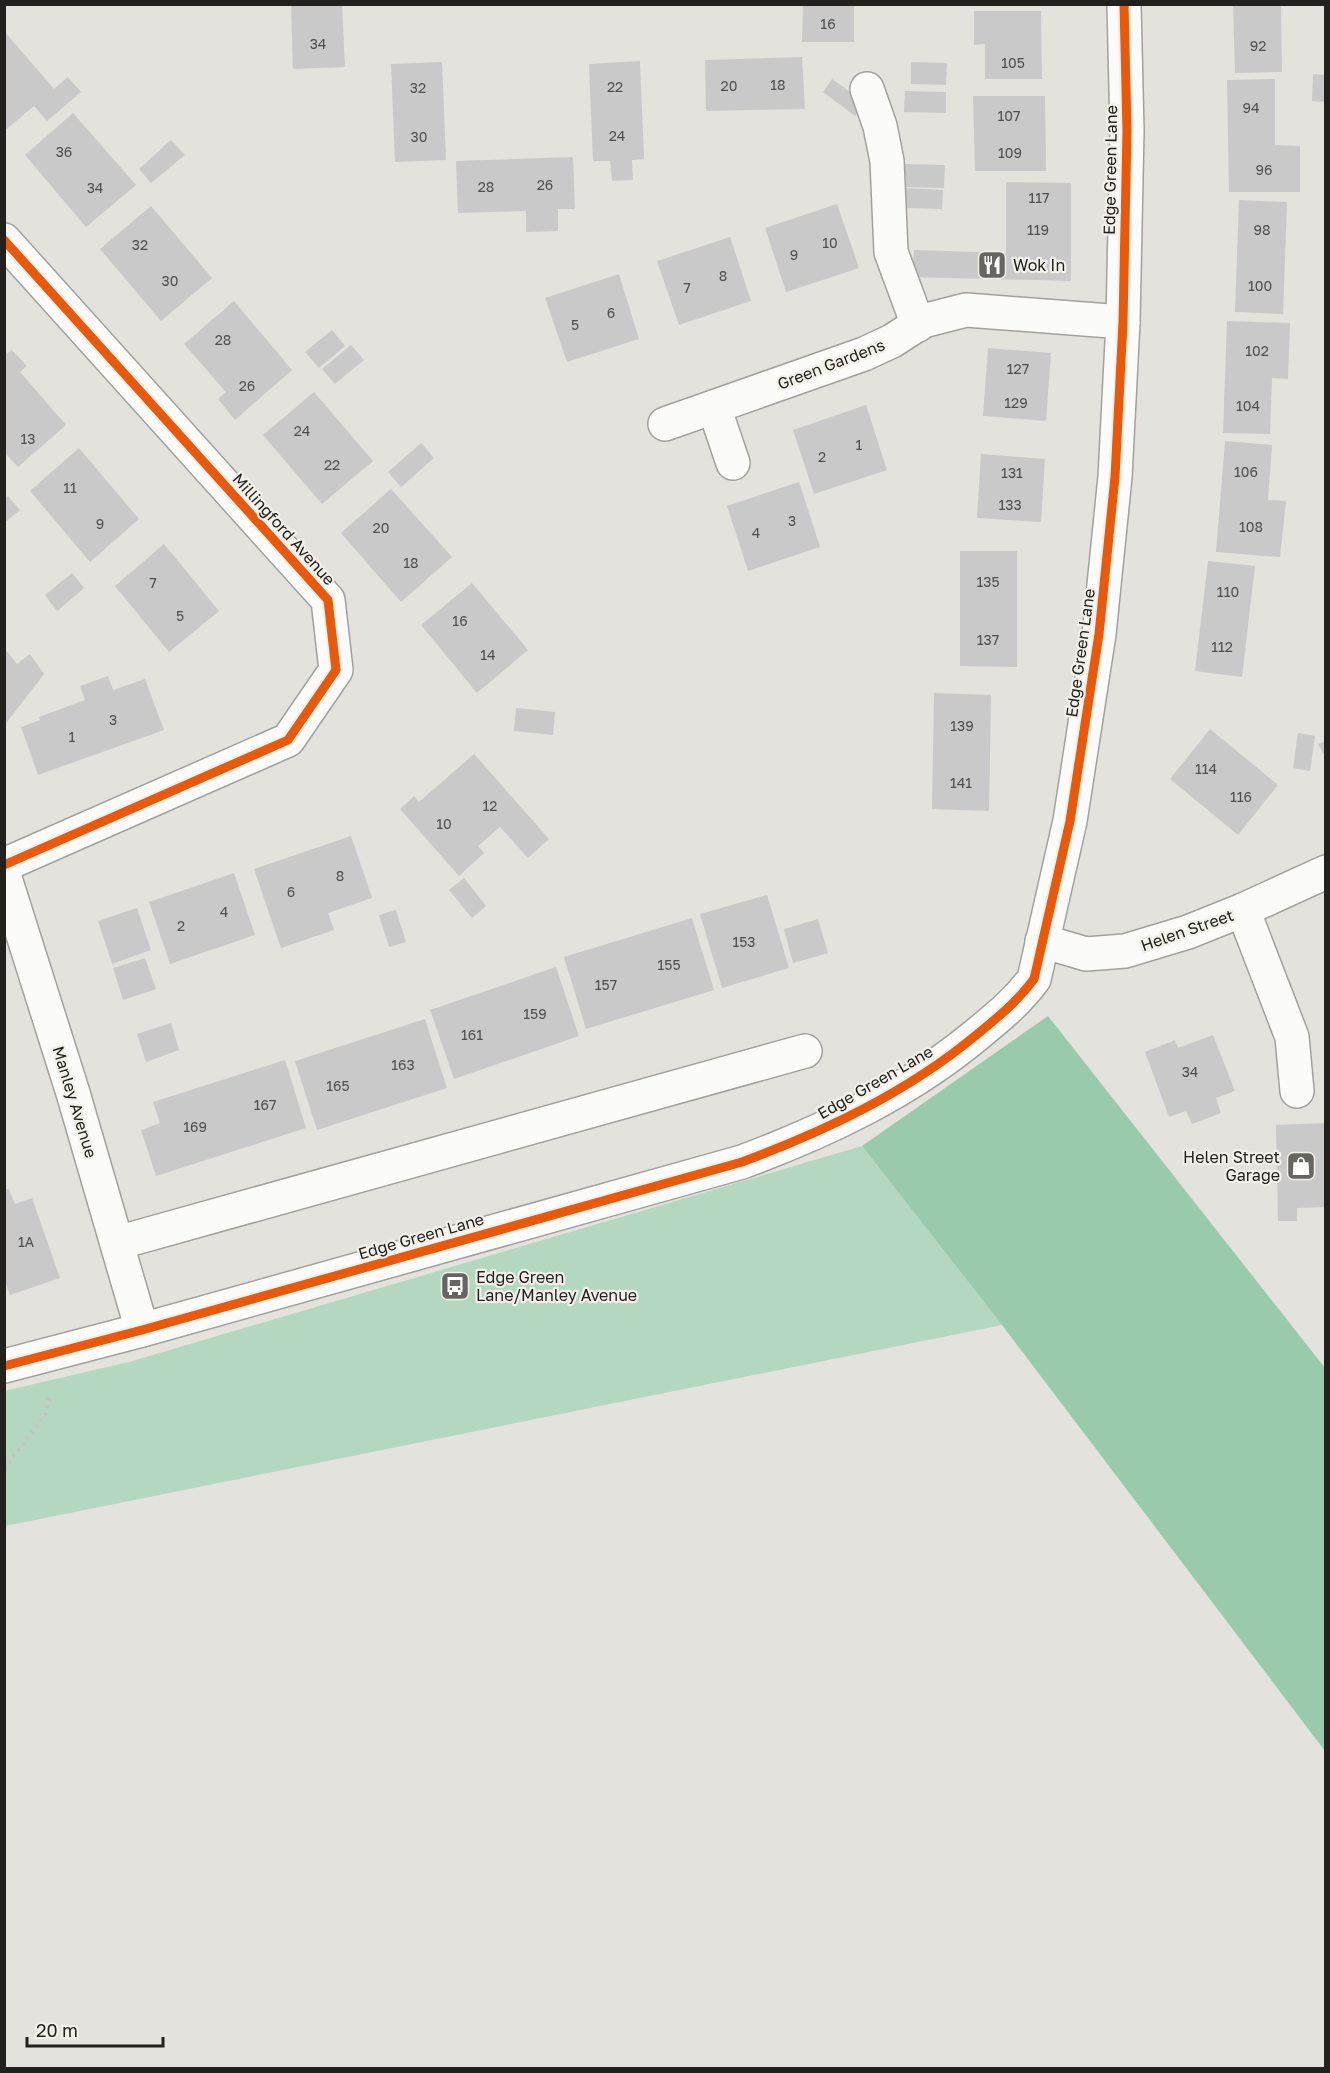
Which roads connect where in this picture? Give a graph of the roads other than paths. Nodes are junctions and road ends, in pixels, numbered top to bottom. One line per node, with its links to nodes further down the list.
1 (1124, 4): 4 (street, Edge Green Lane)
2 (867, 89): 5 (street)
3 (4, 240): 9 (street, Millingford Avenue)
4 (1123, 322): 5 (street, Green Gardens); 13 (street, Edge Green Lane)
5 (918, 325): 6 (street, Green Gardens)
6 (714, 407): 7 (street, Green Gardens); 8 (street)
7 (665, 424)
8 (733, 463)
9 (4, 865)
10 (1326, 872): 12 (street, Helen Street)
11 (4, 875): 16 (street, Manley Avenue)
12 (1244, 910): 13 (street, Helen Street); 15 (street)
13 (1042, 942): 17 (street, Edge Green Lane)
14 (805, 1051): 16 (street)
15 (1297, 1090)
16 (117, 1243): 17 (street, Manley Avenue)
17 (142, 1330): 18 (street, Edge Green Lane)
18 (4, 1366)

